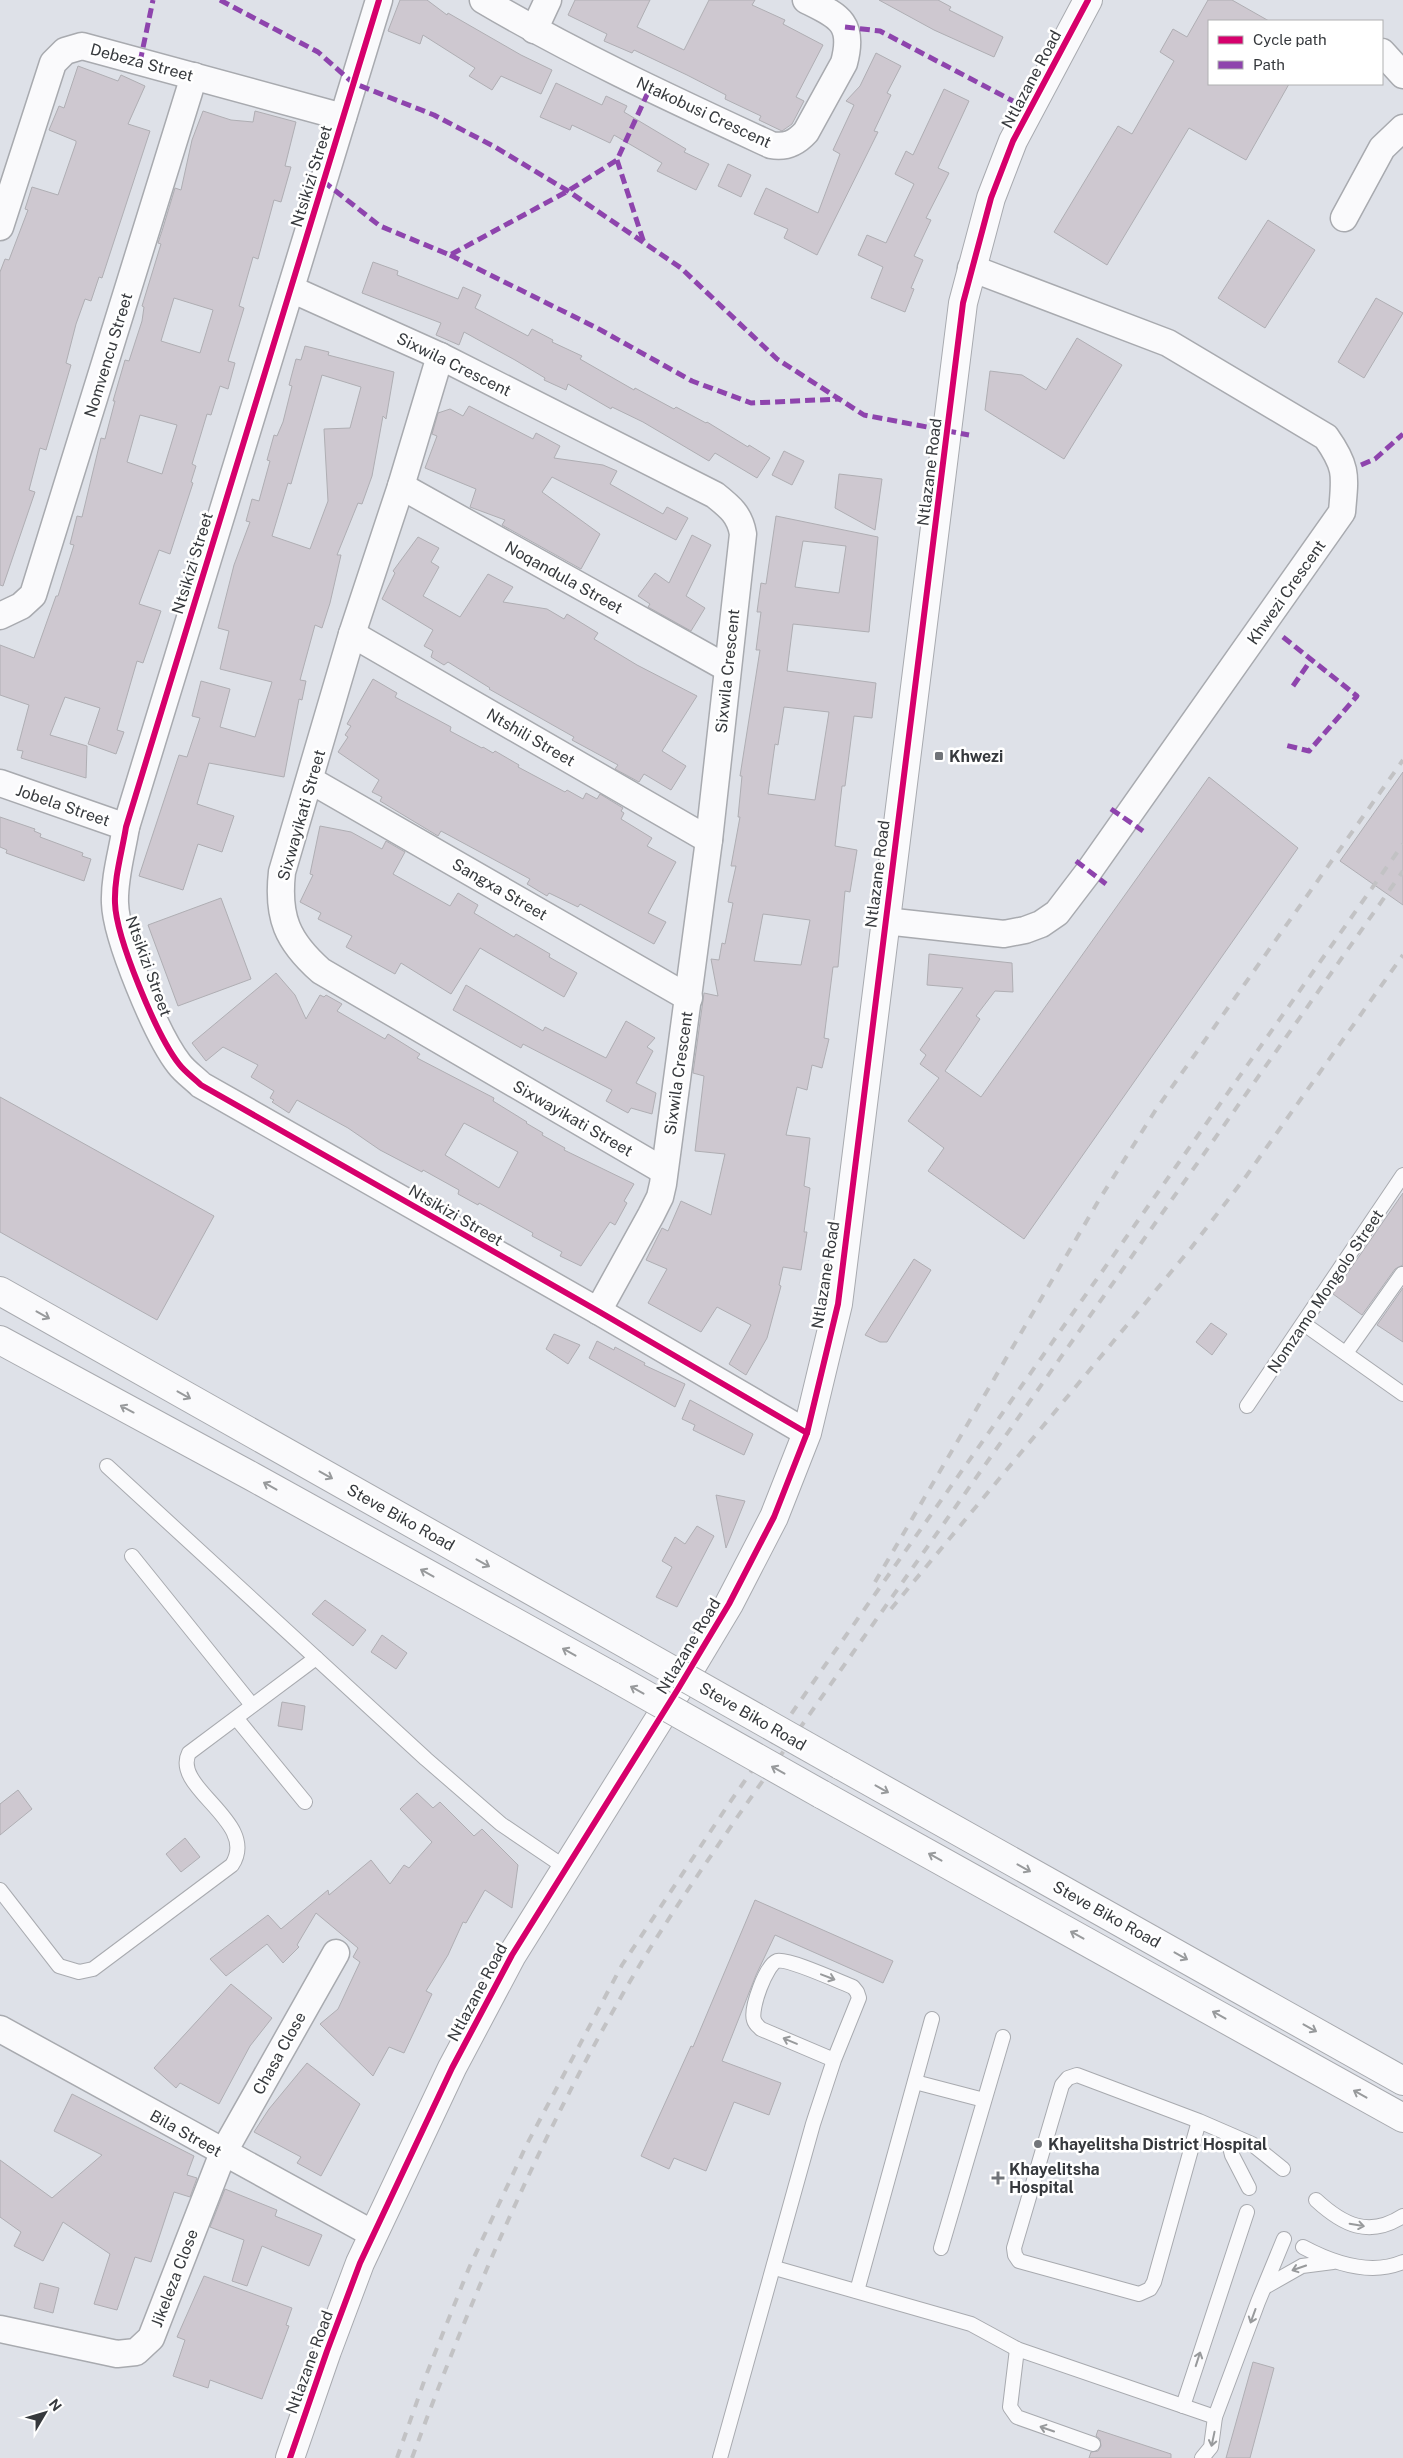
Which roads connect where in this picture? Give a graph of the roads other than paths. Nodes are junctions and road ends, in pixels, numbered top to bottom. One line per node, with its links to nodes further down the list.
1 (378, 0): 10 (street, Ntsikizi Street)
2 (483, 0): 6 (street, Ntakobusi Crescent)
3 (548, 0): 6 (street)
4 (806, 0): 6 (street, Ntakobusi Crescent)
5 (1088, 0): 14 (street, Ntlazane Road)
6 (534, 30)
7 (1383, 53): 8 (street)
8 (1403, 75)
9 (194, 76): 10 (street, Debeza Street); 13 (street, Debeza Street); 18 (street, Nomvencu Street)
10 (343, 116): 15 (street, Ntsikizi Street)
11 (1403, 128): 12 (street)
12 (1344, 218)
13 (0, 227)
14 (971, 268): 25 (street, Ntlazane Road); 25 (street, Khwezi Crescent)
15 (290, 289): 16 (street, Sixwila Crescent); 23 (street, Ntsikizi Street)
16 (440, 356): 17 (street, Sixwayikati Street); 20 (street, Sixwila Crescent)
17 (401, 486): 19 (street, Sixwayikati Street); 20 (street, Noqandula Street)
18 (0, 616)
19 (352, 634): 21 (street, Sixwayikati Street); 24 (street, Ntshili Street)
20 (727, 668): 24 (street, Sixwila Crescent)
21 (310, 780): 26 (street, Sangxa Street); 27 (street, Sixwayikati Street)
22 (0, 783): 23 (street, Jobela Street)
23 (126, 827): 31 (street, Ntsikizi Street)
24 (709, 840): 26 (street, Sixwila Crescent)
25 (885, 921): 37 (street, Ntlazane Road)
26 (690, 998): 27 (street, Sixwila Crescent)
27 (664, 1171): 31 (street, Sixwila Crescent)
28 (1403, 1176): 32 (lane, Nomzamo Mongolo Street)
29 (1402, 1274): 34 (lane)
30 (0, 1292): 51 (street, Steve Biko Road, one-way to 51, bridge)
31 (598, 1311): 37 (street, Ntsikizi Street)
32 (1304, 1324): 34 (lane); 36 (lane, Nomzamo Mongolo Street)
33 (0, 1340): 54 (street, Steve Biko Road, one-way to 33, bridge)
34 (1346, 1353): 35 (lane)
35 (1403, 1394)
36 (1247, 1406)
37 (807, 1433): 44 (street, Ntlazane Road)
38 (107, 1466): 40 (lane)
39 (132, 1556): 41 (lane)
40 (316, 1658): 41 (lane); 44 (lane)
41 (252, 1706): 42 (lane)
42 (237, 1718): 43 (lane); 45 (lane)
43 (305, 1802)
44 (566, 1868): 63 (street, Ntlazane Road)
45 (0, 1890)
46 (336, 1953): 57 (street, Chasa Close)
47 (932, 2019): 52 (lane)
48 (0, 2029): 57 (street, Bila Street)
49 (1003, 2037): 53 (lane)
50 (834, 2060): 50 (lane, one-way to 50); 69 (lane)
51 (1403, 2081)
52 (915, 2082): 53 (lane); 71 (lane)
53 (984, 2100): 66 (lane)
54 (1403, 2118)
55 (1199, 2121): 55 (lane); 56 (lane)
56 (1227, 2134): 58 (lane); 59 (lane)
57 (223, 2153): 63 (street, Bila Street); 72 (street, Jikeleza Close)
58 (1283, 2169)
59 (1249, 2188)
60 (1316, 2200): 62 (lane, one-way to 62)
61 (1247, 2212): 74 (lane, one-way to 61)
62 (1403, 2216)
63 (373, 2234): 77 (street, Ntlazane Road)
64 (1284, 2239): 70 (lane)
65 (1303, 2247): 67 (lane)
66 (941, 2248)
67 (1338, 2261): 68 (lane); 70 (lane, one-way to 70)
68 (1403, 2262)
69 (774, 2268): 71 (lane); 78 (lane)
70 (1264, 2287): 75 (lane, one-way to 75)
71 (857, 2292): 73 (lane)
72 (0, 2329)
73 (1017, 2349): 74 (lane); 76 (lane, one-way to 73)
74 (1183, 2406): 75 (lane)
75 (1215, 2417): 79 (lane, one-way to 79)
76 (1094, 2444)
77 (290, 2458)
78 (720, 2458)
79 (1202, 2458)

